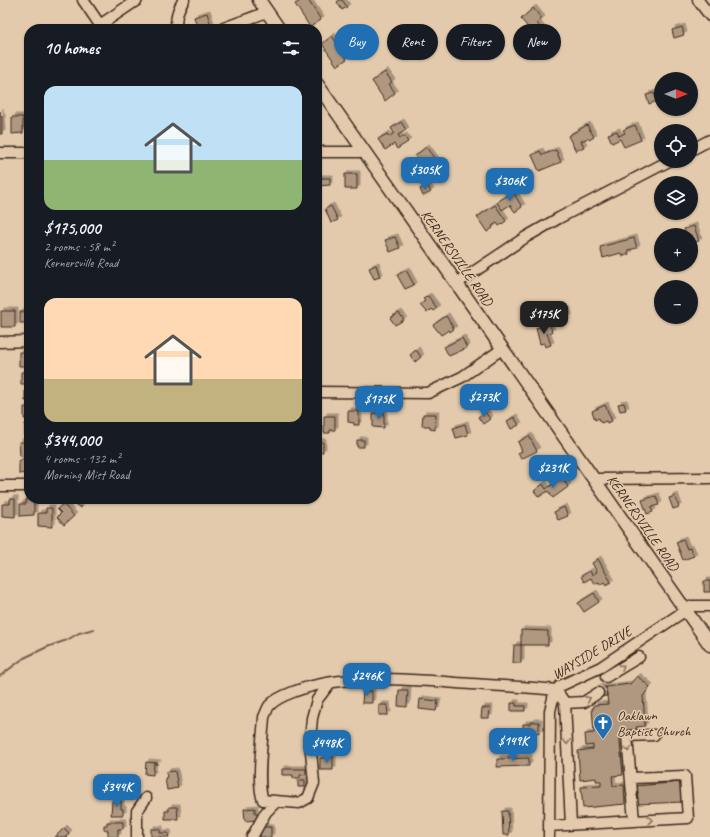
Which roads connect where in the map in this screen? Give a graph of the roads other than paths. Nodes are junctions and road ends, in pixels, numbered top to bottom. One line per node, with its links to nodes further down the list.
1 (83, 0): 8 (street)
2 (137, 0): 9 (street)
3 (184, 0): 10 (street)
4 (259, 0): 6 (main road)
5 (698, 0): 7 (street)
6 (268, 12): 11 (street); 12 (main road)
7 (710, 16)
8 (99, 24)
9 (103, 24)
10 (176, 24)
11 (235, 24)
12 (276, 24)
13 (322, 91): 17 (main road, KERNERSVILLE ROAD)
14 (710, 140): 15 (street)
15 (698, 146)
16 (322, 152): 17 (street)
17 (364, 152): 21 (main road, KERNERSVILLE ROAD)
18 (0, 153): 19 (street)
19 (24, 153)
20 (657, 168): 21 (street)
21 (457, 283): 24 (main road, KERNERSVILLE ROAD)
22 (24, 341): 23 (street)
23 (0, 342)
24 (502, 349): 25 (street); 27 (main road, KERNERSVILLE ROAD)
25 (322, 392)
26 (710, 478): 27 (street)
27 (593, 479): 31 (main road, KERNERSVILLE ROAD)
28 (0, 486): 29 (street)
29 (24, 486)
30 (710, 606): 31 (street)
31 (686, 610): 32 (main road, KERNERSVILLE ROAD); 34 (street, WAYSIDE DRIVE)
32 (710, 645)
33 (638, 657): 36 (street, one-way to 33)
34 (600, 667): 36 (street); 37 (street, WAYSIDE DRIVE)
35 (330, 683): 37 (street); 42 (street); 42 (street)
36 (602, 686): 38 (street, one-way to 36)
37 (556, 690): 38 (street); 45 (street, WAYSIDE DRIVE)
38 (565, 703): 44 (street, one-way to 44)
39 (654, 735): 40 (street, one-way to 40)
40 (631, 778): 43 (street); 43 (street, one-way to 40)
41 (146, 798): 46 (street)
42 (276, 802): 47 (street)
43 (634, 821): 44 (street)
44 (571, 825): 45 (street)
45 (549, 826): 48 (street, WAYSIDE DRIVE)
46 (137, 837)
47 (252, 837)
48 (549, 837)

